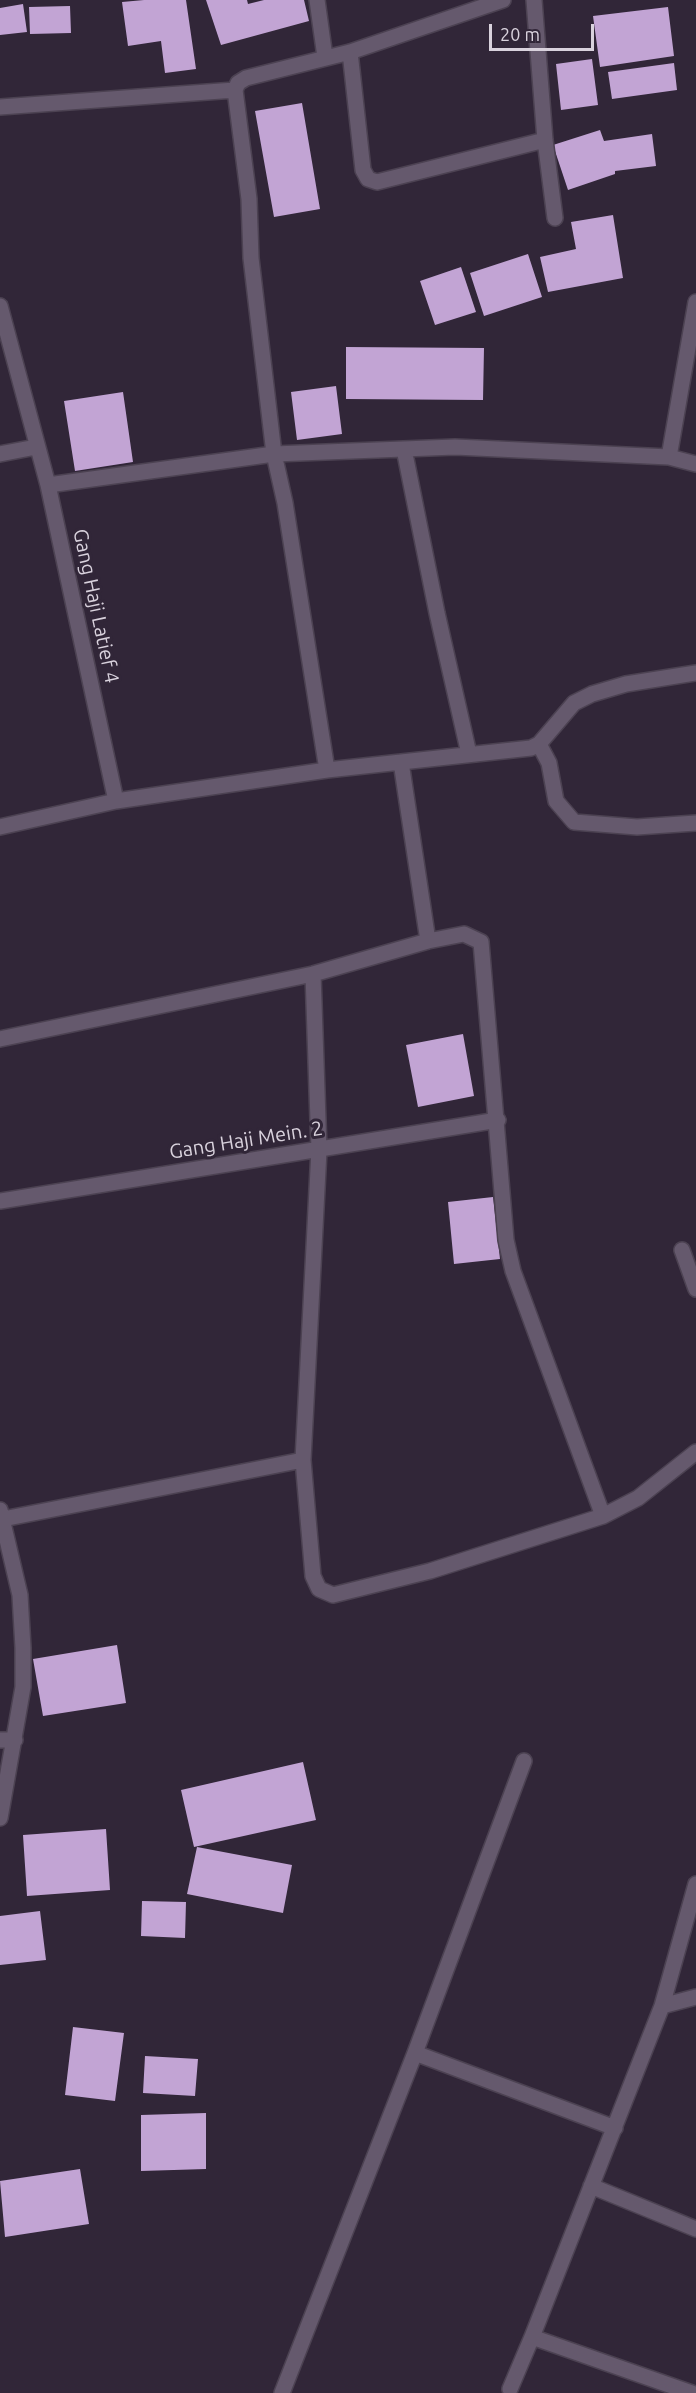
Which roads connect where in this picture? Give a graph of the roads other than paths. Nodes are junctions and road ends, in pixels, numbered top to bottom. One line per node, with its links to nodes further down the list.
1 (317, 0): 5 (street)
2 (503, 0): 4 (street)
3 (534, 0): 8 (street)
4 (350, 52): 5 (street); 8 (street)
5 (324, 57): 6 (street)
6 (235, 90): 7 (street); 14 (street)
7 (0, 107)
8 (545, 140): 9 (street)
9 (555, 218)
10 (696, 302): 16 (street)
11 (0, 306): 12 (street, Gang Haji Latief 4)
12 (36, 447): 15 (street); 18 (street, Gang Haji Latief 4)
13 (404, 450): 14 (street); 16 (street); 21 (street)
14 (274, 453): 18 (street); 23 (street)
15 (0, 454)
16 (669, 457): 17 (street)
17 (696, 464)
18 (48, 486): 24 (street, Gang Haji Latief 4)
19 (696, 673): 20 (street)
20 (539, 744): 21 (street); 25 (street)
21 (469, 754): 22 (street)
22 (401, 762): 23 (street); 27 (street)
23 (327, 770): 24 (street)
24 (116, 801): 26 (street)
25 (696, 823)
26 (0, 827)
27 (428, 941): 28 (street); 30 (street)
28 (313, 974): 29 (street); 31 (street)
29 (0, 1039)
30 (498, 1120): 31 (street, Gang Haji Mein. 2); 38 (street)
31 (319, 1150): 32 (street, Gang Haji Mein. 2); 36 (street)
32 (0, 1201)
33 (682, 1250): 34 (street)
34 (696, 1289)
35 (696, 1452): 38 (street)
36 (303, 1460): 37 (street); 38 (street)
37 (2, 1515): 39 (street)
38 (603, 1516)
39 (8, 1740): 41 (street)
40 (524, 1761): 45 (street)
41 (0, 1818)
42 (696, 1884): 44 (street)
43 (696, 1997): 44 (street)
44 (662, 2006): 46 (street)
45 (415, 2053): 46 (street); 51 (street)
46 (615, 2128): 47 (street)
47 (591, 2186): 48 (street); 49 (street)
48 (696, 2229)
49 (532, 2337): 50 (street); 52 (street)
50 (510, 2389)
51 (282, 2393)
52 (692, 2393)

